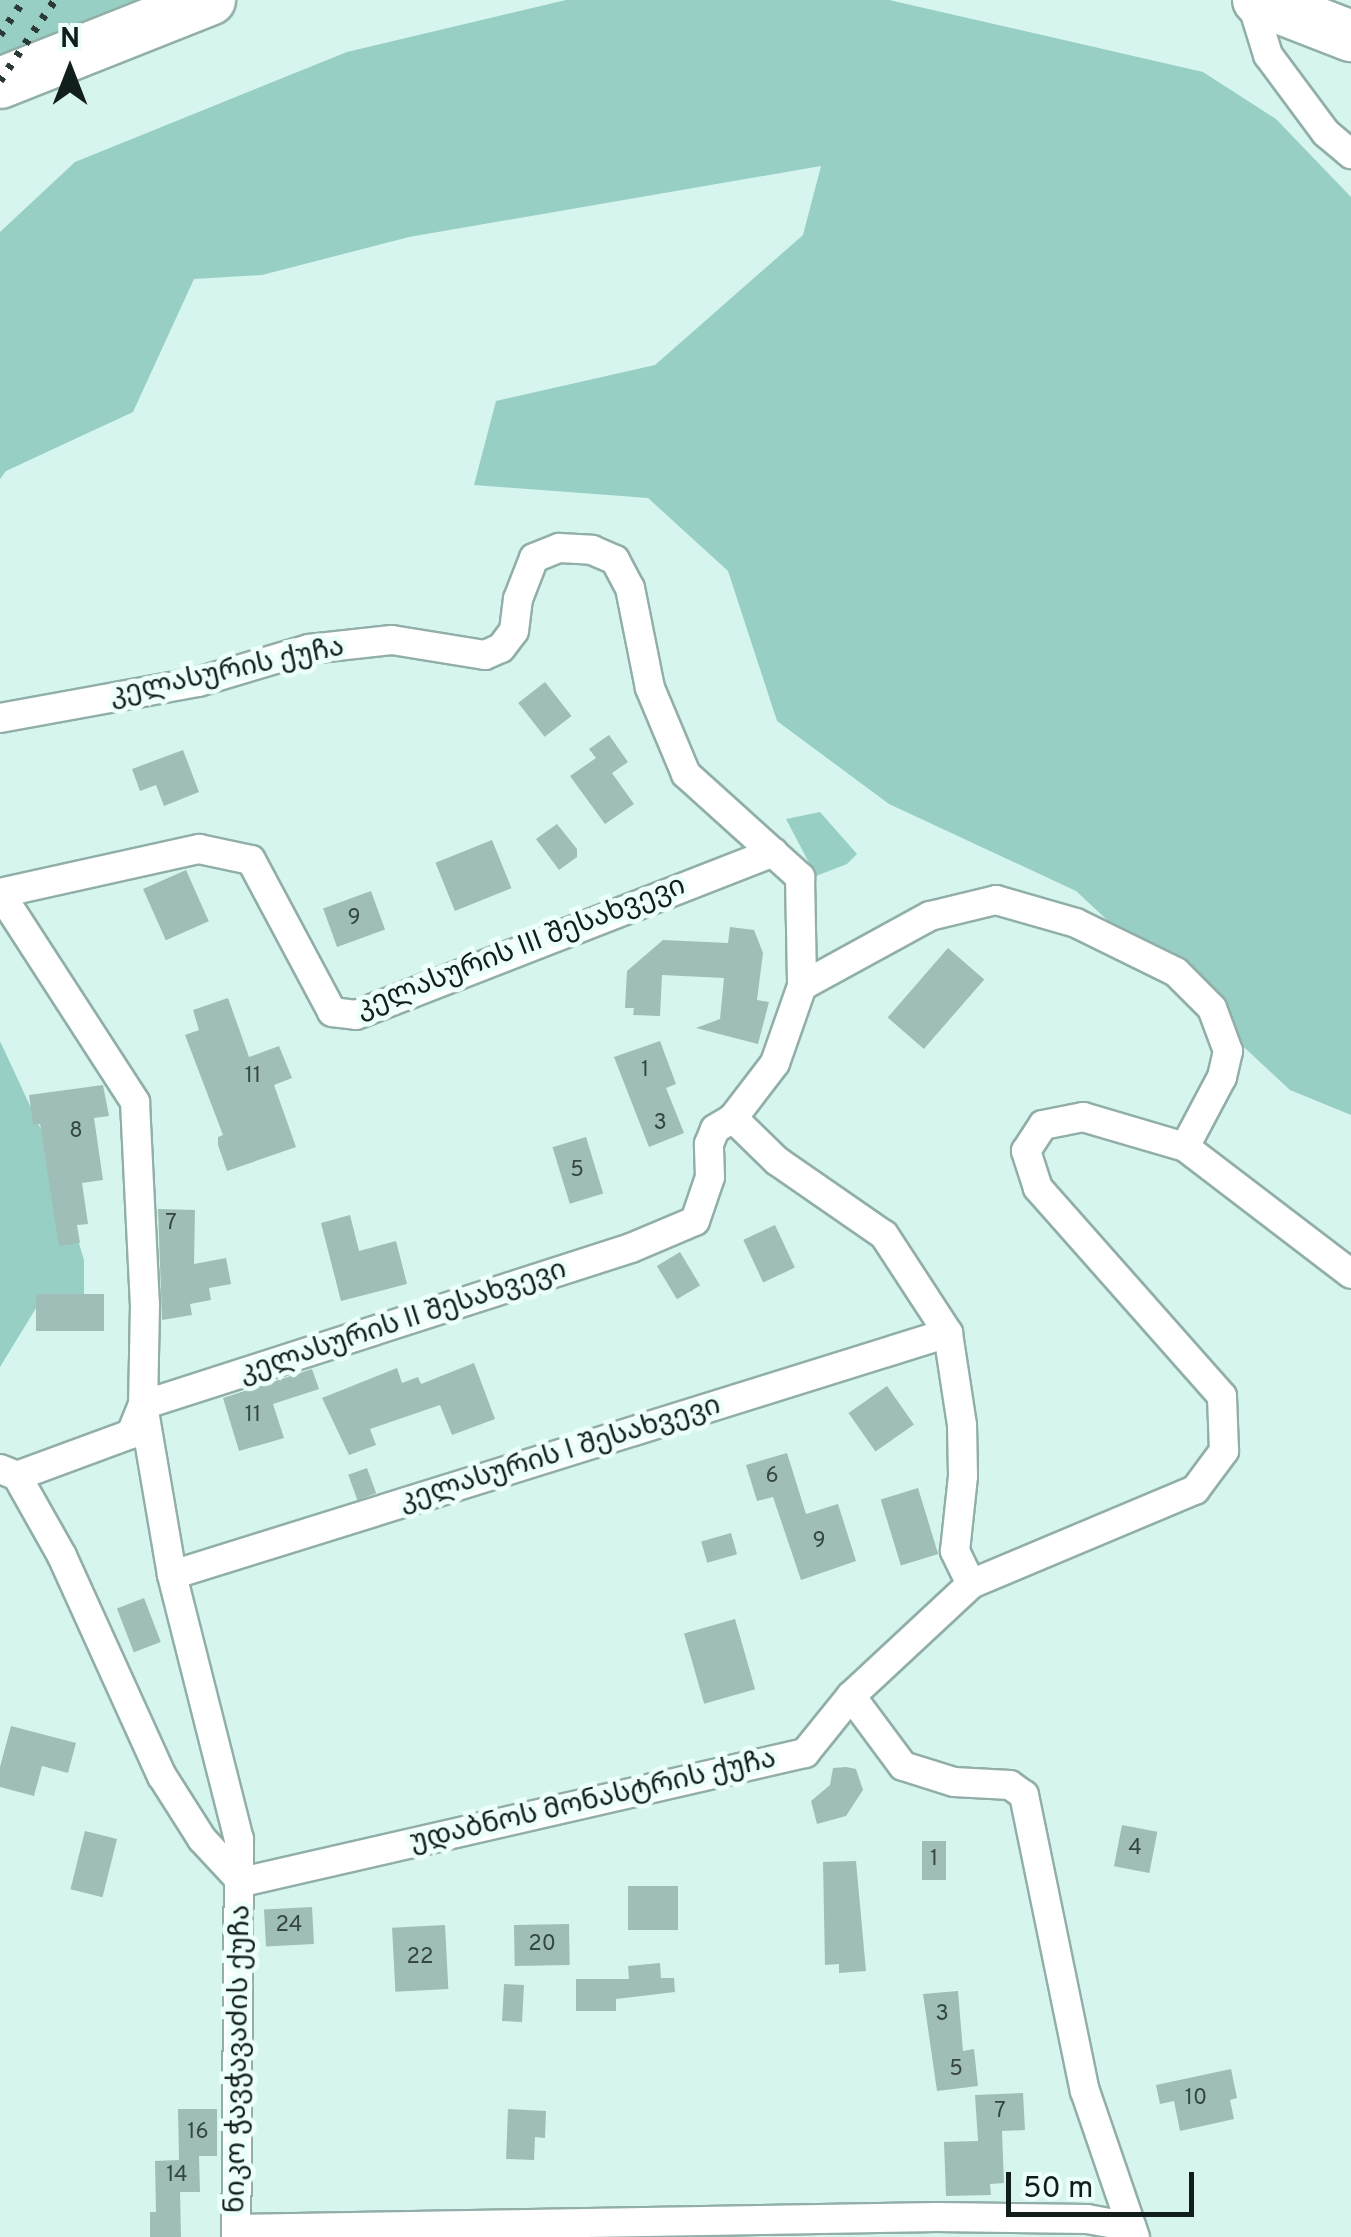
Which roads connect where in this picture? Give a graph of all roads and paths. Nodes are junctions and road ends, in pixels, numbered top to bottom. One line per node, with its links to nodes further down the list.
1 (210, 0): 4 (highway)
2 (1254, 0): 3 (highway); 5 (street)
3 (1351, 36)
4 (0, 84)
5 (1351, 154)
6 (0, 718): 7 (street, კელასურის ქუჩა)
7 (773, 852): 8 (street, კელასურის III შესახვევი); 9 (street, კელასურის ქუჩა)
8 (0, 893): 14 (street, ნიკო ჭავჭავაძის ქუჩა)
9 (802, 986): 10 (street, კელასურის ქუჩა); 11 (street)
10 (733, 1118): 13 (street); 14 (street, კელასურის II შესახვევი)
11 (1185, 1147): 12 (street, უდაბნოს მონასტრის ქუჩა); 17 (street, უდაბნოს მონასტრის ქუჩა)
12 (1351, 1274)
13 (948, 1333): 16 (street, კელასურის I შესახვევი); 17 (street)
14 (143, 1405): 15 (street); 16 (street, ნიკო ჭავჭავაძის ქუჩა)
15 (9, 1472): 19 (street)
16 (172, 1575): 19 (street, ნიკო ჭავჭავაძის ქუჩა)
17 (971, 1584): 18 (street, უდაბნოს მონასტრის ქუჩა)
18 (851, 1696): 19 (street, უდაბნოს მონასტრის ქუჩა); 20 (street)
19 (242, 1882): 21 (street, ნიკო ჭავჭავაძის ქუჩა)
20 (1133, 2232): 21 (street)
21 (236, 2233)

